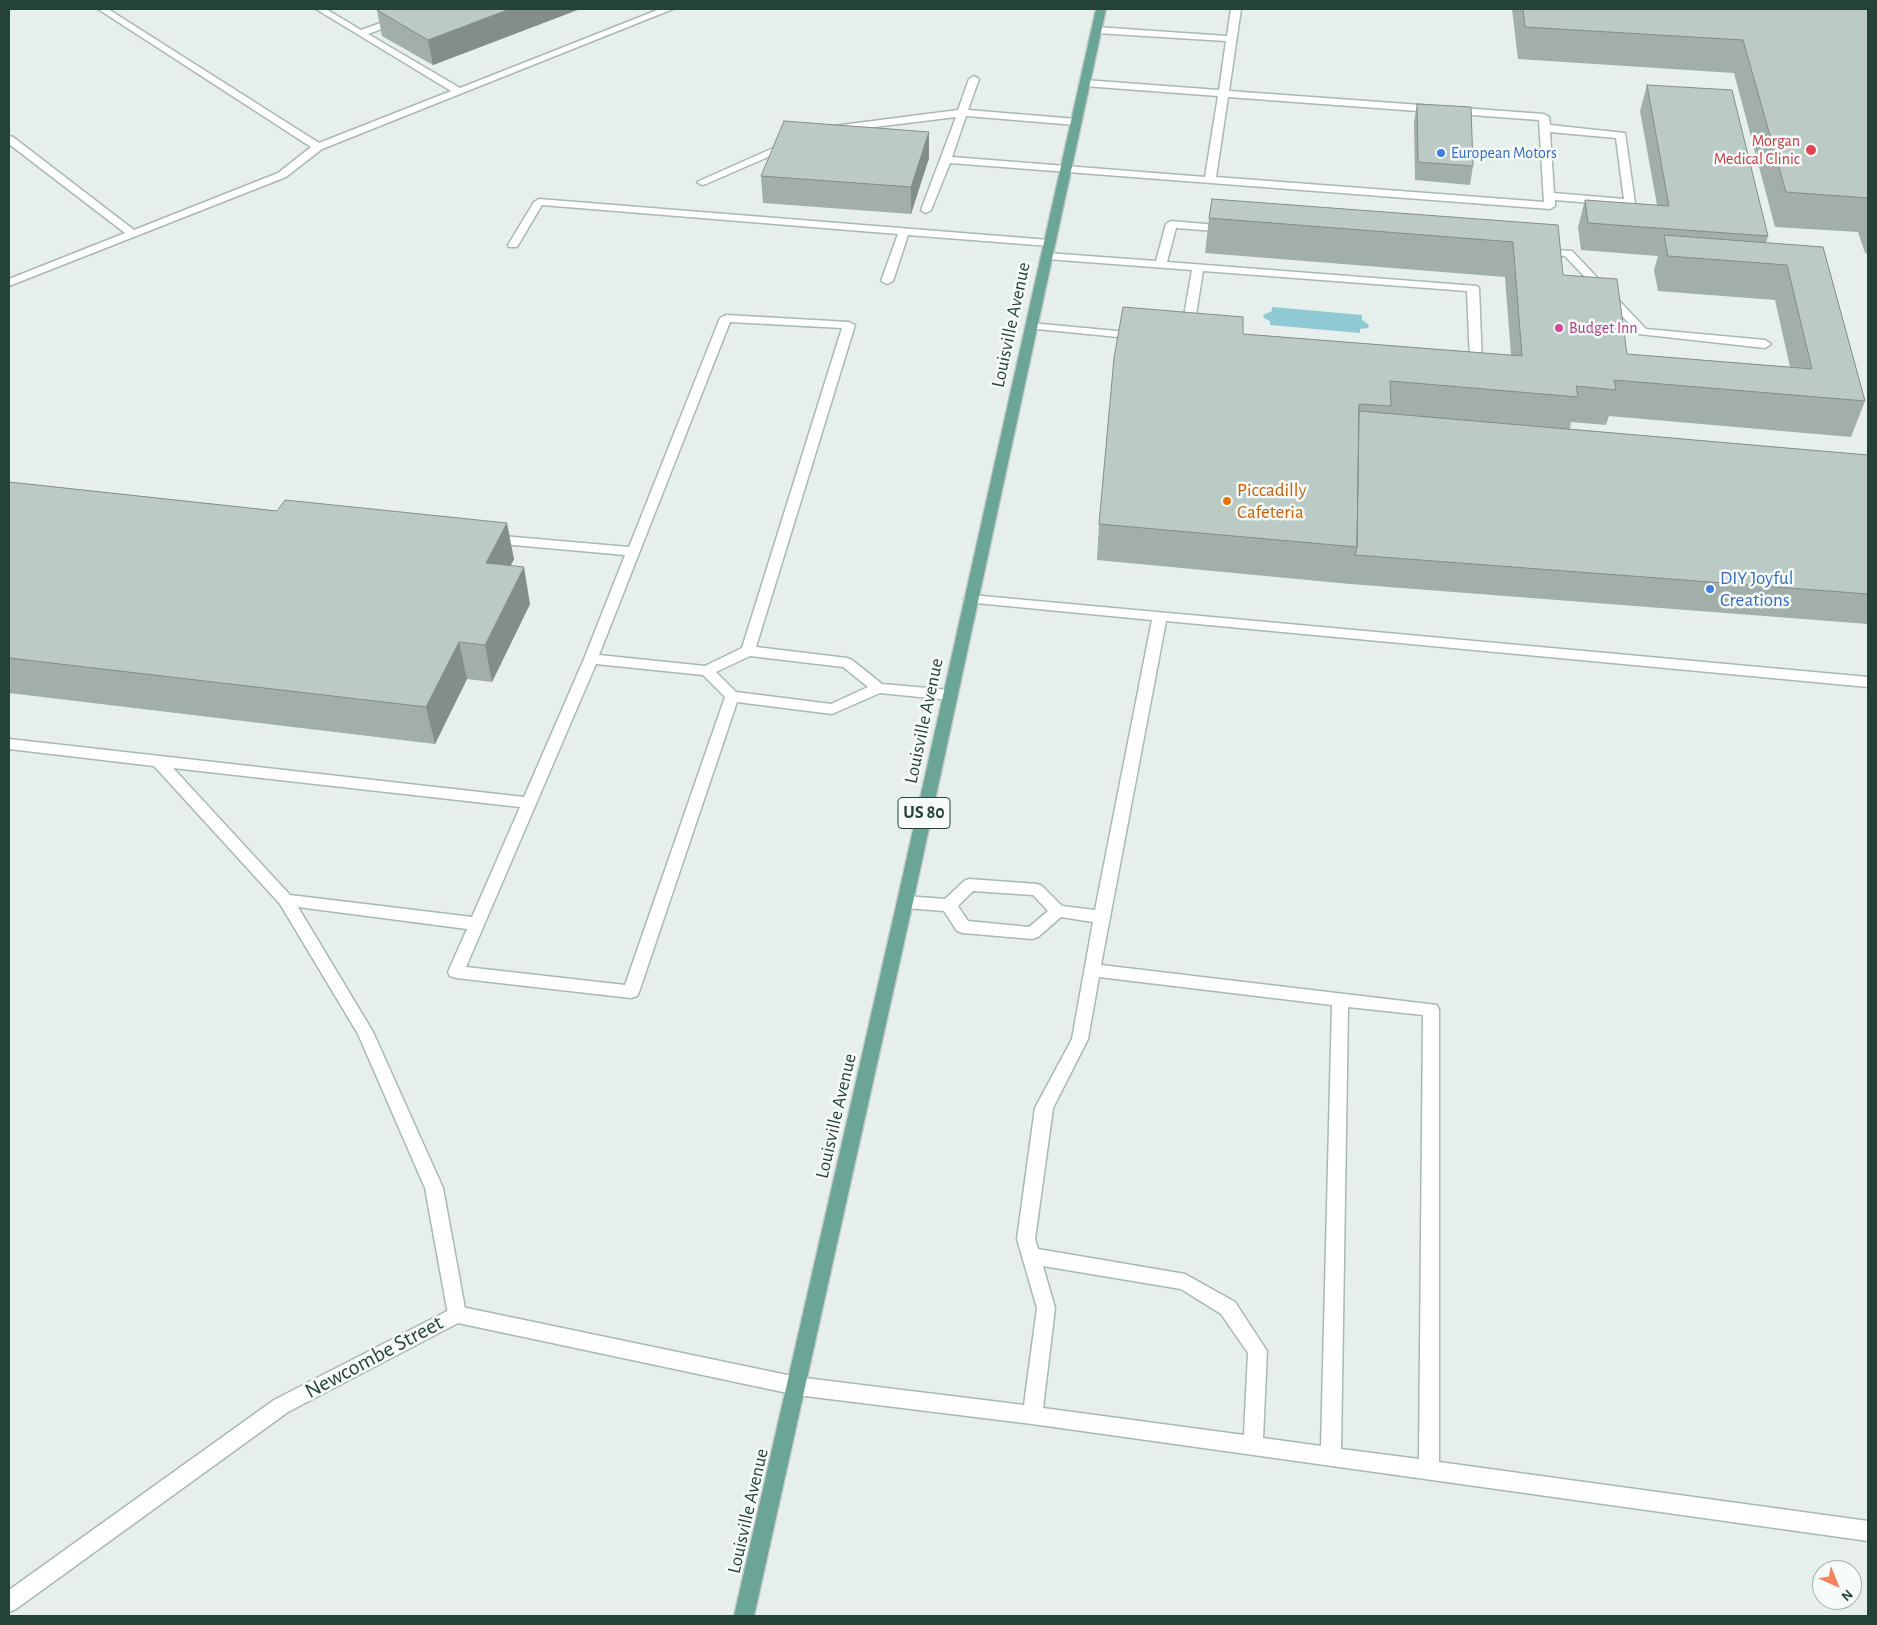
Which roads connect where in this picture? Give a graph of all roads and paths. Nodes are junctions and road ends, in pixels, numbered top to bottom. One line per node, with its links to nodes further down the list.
1 (102, 9): 20 (street)
2 (320, 9): 8 (street)
3 (428, 9): 8 (street)
4 (668, 9): 12 (street)
5 (1101, 9): 7 (main road, Louisville Avenue / US 80)
6 (1236, 9): 9 (street)
7 (1096, 30): 9 (street); 11 (main road, Louisville Avenue / US 80)
8 (361, 33): 12 (street)
9 (1232, 39): 13 (street)
10 (974, 79): 14 (street)
11 (1084, 83): 13 (street); 15 (main road, Louisville Avenue / US 80)
12 (458, 91): 20 (street)
13 (1224, 94): 16 (street); 23 (street)
14 (962, 113): 15 (street); 17 (street); 21 (street)
15 (1076, 122): 22 (main road, Louisville Avenue / US 80)
16 (1545, 128): 25 (street); 25 (street)
17 (827, 130)
18 (9, 139): 29 (street)
19 (799, 139): 24 (street)
20 (318, 147): 29 (street)
21 (946, 160): 22 (street); 26 (street)
22 (1066, 169): 23 (street); 31 (main road, Louisville Avenue / US 80)
23 (1210, 180): 25 (street)
24 (702, 182)
25 (1549, 196)
26 (926, 210)
27 (1240, 230): 33 (street)
28 (904, 231): 30 (street); 31 (street); 35 (street)
29 (133, 234): 36 (street)
30 (514, 245)
31 (1048, 249): 33 (street); 37 (main road, Louisville Avenue / US 80)
32 (1528, 250): 40 (street)
33 (1161, 265): 34 (street)
34 (1198, 267): 39 (street); 41 (street)
35 (887, 281)
36 (9, 283)
37 (1031, 326): 38 (street); 44 (main road, Louisville Avenue / US 80)
38 (1147, 336)
39 (1186, 340)
40 (1765, 344)
41 (1457, 363)
42 (475, 538): 43 (street)
43 (634, 552): 46 (street); 47 (street)
44 (971, 599): 45 (street); 51 (main road, Louisville Avenue / US 80)
45 (1160, 616): 49 (street); 60 (street)
46 (748, 651): 48 (street); 50 (street)
47 (591, 659): 48 (street); 55 (street)
48 (706, 671): 52 (street)
49 (1868, 682)
50 (878, 688): 51 (street); 52 (street)
51 (950, 695): 57 (main road, Louisville Avenue / US 80)
52 (732, 696): 61 (street)
53 (9, 744): 54 (street)
54 (157, 760): 55 (street); 56 (street)
55 (529, 802): 61 (street)
56 (286, 900): 61 (street); 65 (street)
57 (905, 902): 58 (street); 66 (main road, Louisville Avenue / US 80)
58 (949, 905): 59 (street); 59 (street)
59 (1058, 911): 60 (street)
60 (1101, 917): 62 (street)
61 (478, 924)
62 (1092, 970): 63 (street); 64 (street)
63 (1340, 1000): 69 (street); 70 (street)
64 (1031, 1256): 67 (street); 68 (street)
65 (457, 1314): 66 (street, Newcombe Street); 72 (street, Newcombe Street)
66 (797, 1386): 67 (street, Newcombe Street); 73 (main road, Louisville Avenue / US 80)
67 (1032, 1415): 68 (street, Newcombe Street)
68 (1253, 1445): 69 (street, Newcombe Street)
69 (1331, 1456): 70 (street, Newcombe Street)
70 (1429, 1469): 71 (street, Newcombe Street)
71 (1868, 1531)
72 (9, 1602)
73 (744, 1616)

